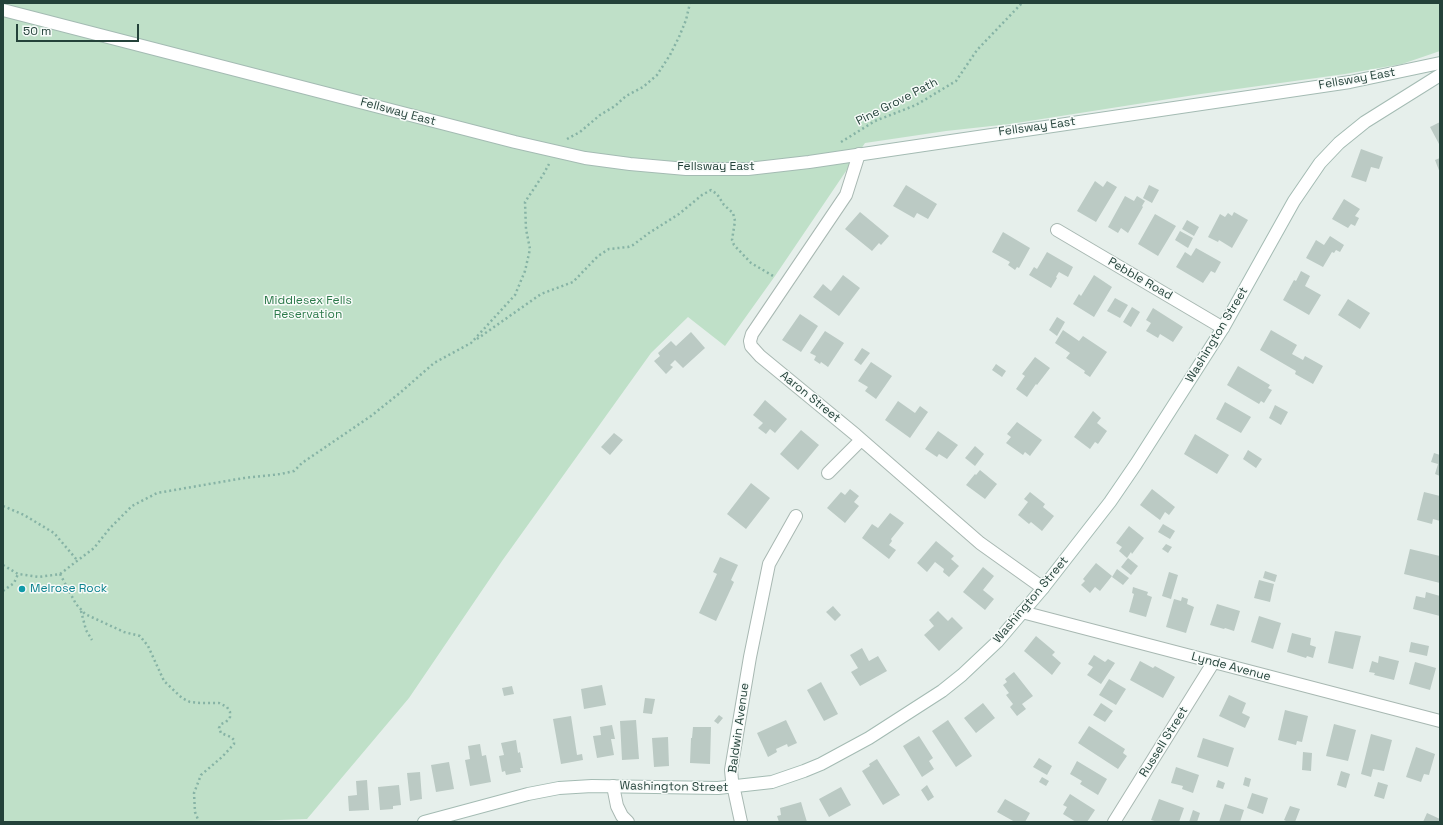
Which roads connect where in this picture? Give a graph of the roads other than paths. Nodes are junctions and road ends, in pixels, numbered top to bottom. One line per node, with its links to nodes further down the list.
1 (3, 10): 4 (main road, Fellsway East)
2 (1440, 63): 4 (main road, Fellsway East)
3 (1440, 75): 6 (main road, Washington Street)
4 (859, 154): 7 (main road, Aaron Street)
5 (1057, 230): 6 (main road, Pebble Road)
6 (1223, 328): 10 (main road, Washington Street)
7 (861, 440): 8 (main road); 10 (main road, Aaron Street)
8 (828, 473)
9 (796, 516): 15 (main road, Baldwin Avenue)
10 (1043, 588): 11 (main road, Washington Street)
11 (1022, 612): 12 (main road, Lynde Avenue); 15 (main road, Washington Street)
12 (1213, 663): 13 (main road, Lynde Avenue); 19 (main road, Russell Street)
13 (1440, 721)
14 (613, 786): 15 (main road, Washington Street); 16 (main road, Washington Street); 17 (main road)
15 (733, 787): 18 (main road, Baldwin Avenue)
16 (424, 822)
17 (628, 822)
18 (741, 822)
19 (1114, 822)

